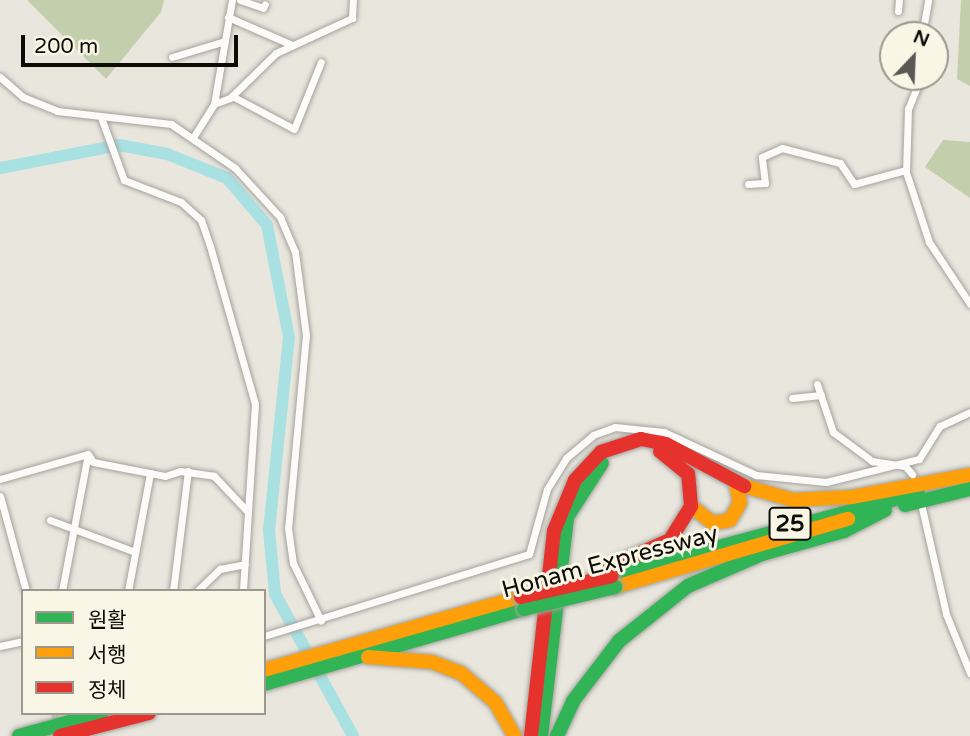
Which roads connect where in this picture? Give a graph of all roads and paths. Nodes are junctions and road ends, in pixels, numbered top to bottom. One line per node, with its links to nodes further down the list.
1 (232, 0): 8 (street)
2 (240, 0): 6 (street)
3 (353, 0): 11 (street)
4 (900, 0): 7 (street)
5 (928, 0): 9 (street)
6 (265, 4)
7 (898, 11)
8 (228, 16): 10 (street); 11 (street)
9 (924, 21)
10 (225, 41): 12 (street); 17 (street)
11 (292, 45): 16 (street)
12 (172, 57)
13 (321, 62): 16 (street)
14 (0, 77): 18 (street)
15 (915, 91): 20 (street)
16 (232, 96): 17 (street)
17 (214, 104): 19 (street)
18 (102, 120): 19 (street); 40 (street)
19 (194, 136): 53 (street)
20 (906, 170): 21 (street); 22 (street)
21 (748, 184)
22 (970, 303)
23 (817, 384): 24 (street)
24 (821, 395): 25 (street); 28 (street)
25 (792, 398)
26 (970, 412): 28 (street)
27 (88, 454): 30 (street); 33 (street); 42 (street)
28 (905, 466): 31 (street); 53 (street)
29 (188, 471): 30 (street); 40 (street); 49 (street)
30 (150, 473): 43 (street)
31 (912, 474)
32 (970, 477): 34 (highway); 45 (highway, Honam Expressway / 25)
33 (0, 479)
34 (736, 484): 37 (highway); 65 (highway)
35 (970, 489): 39 (highway, Honam Expressway / 25)
36 (0, 496): 46 (street)
37 (691, 506): 45 (highway); 66 (highway)
38 (922, 508): 58 (street)
39 (885, 510): 45 (highway, Honam Expressway / 25); 67 (highway)
40 (248, 513): 44 (street)
41 (50, 520): 42 (street)
42 (76, 530): 43 (street); 47 (street)
43 (135, 552): 48 (street)
44 (245, 564): 50 (street); 51 (street)
45 (612, 577): 52 (highway, Honam Expressway / 25, bridge); 52 (highway, 25, bridge)
46 (25, 589)
47 (62, 589)
48 (128, 589)
49 (173, 589)
50 (199, 589)
51 (243, 589)
52 (522, 603): 57 (highway, Honam Expressway / 25)
53 (317, 622): 54 (street)
54 (266, 635)
55 (21, 641): 56 (street)
56 (0, 646)
57 (351, 651): 59 (highway, Honam Expressway / 25); 64 (highway)
58 (970, 673)
59 (267, 676)
60 (95, 715): 62 (highway)
61 (141, 715): 63 (highway)
62 (19, 736)
63 (60, 736)
64 (516, 736)
65 (531, 736)
66 (541, 736)
67 (557, 736)

